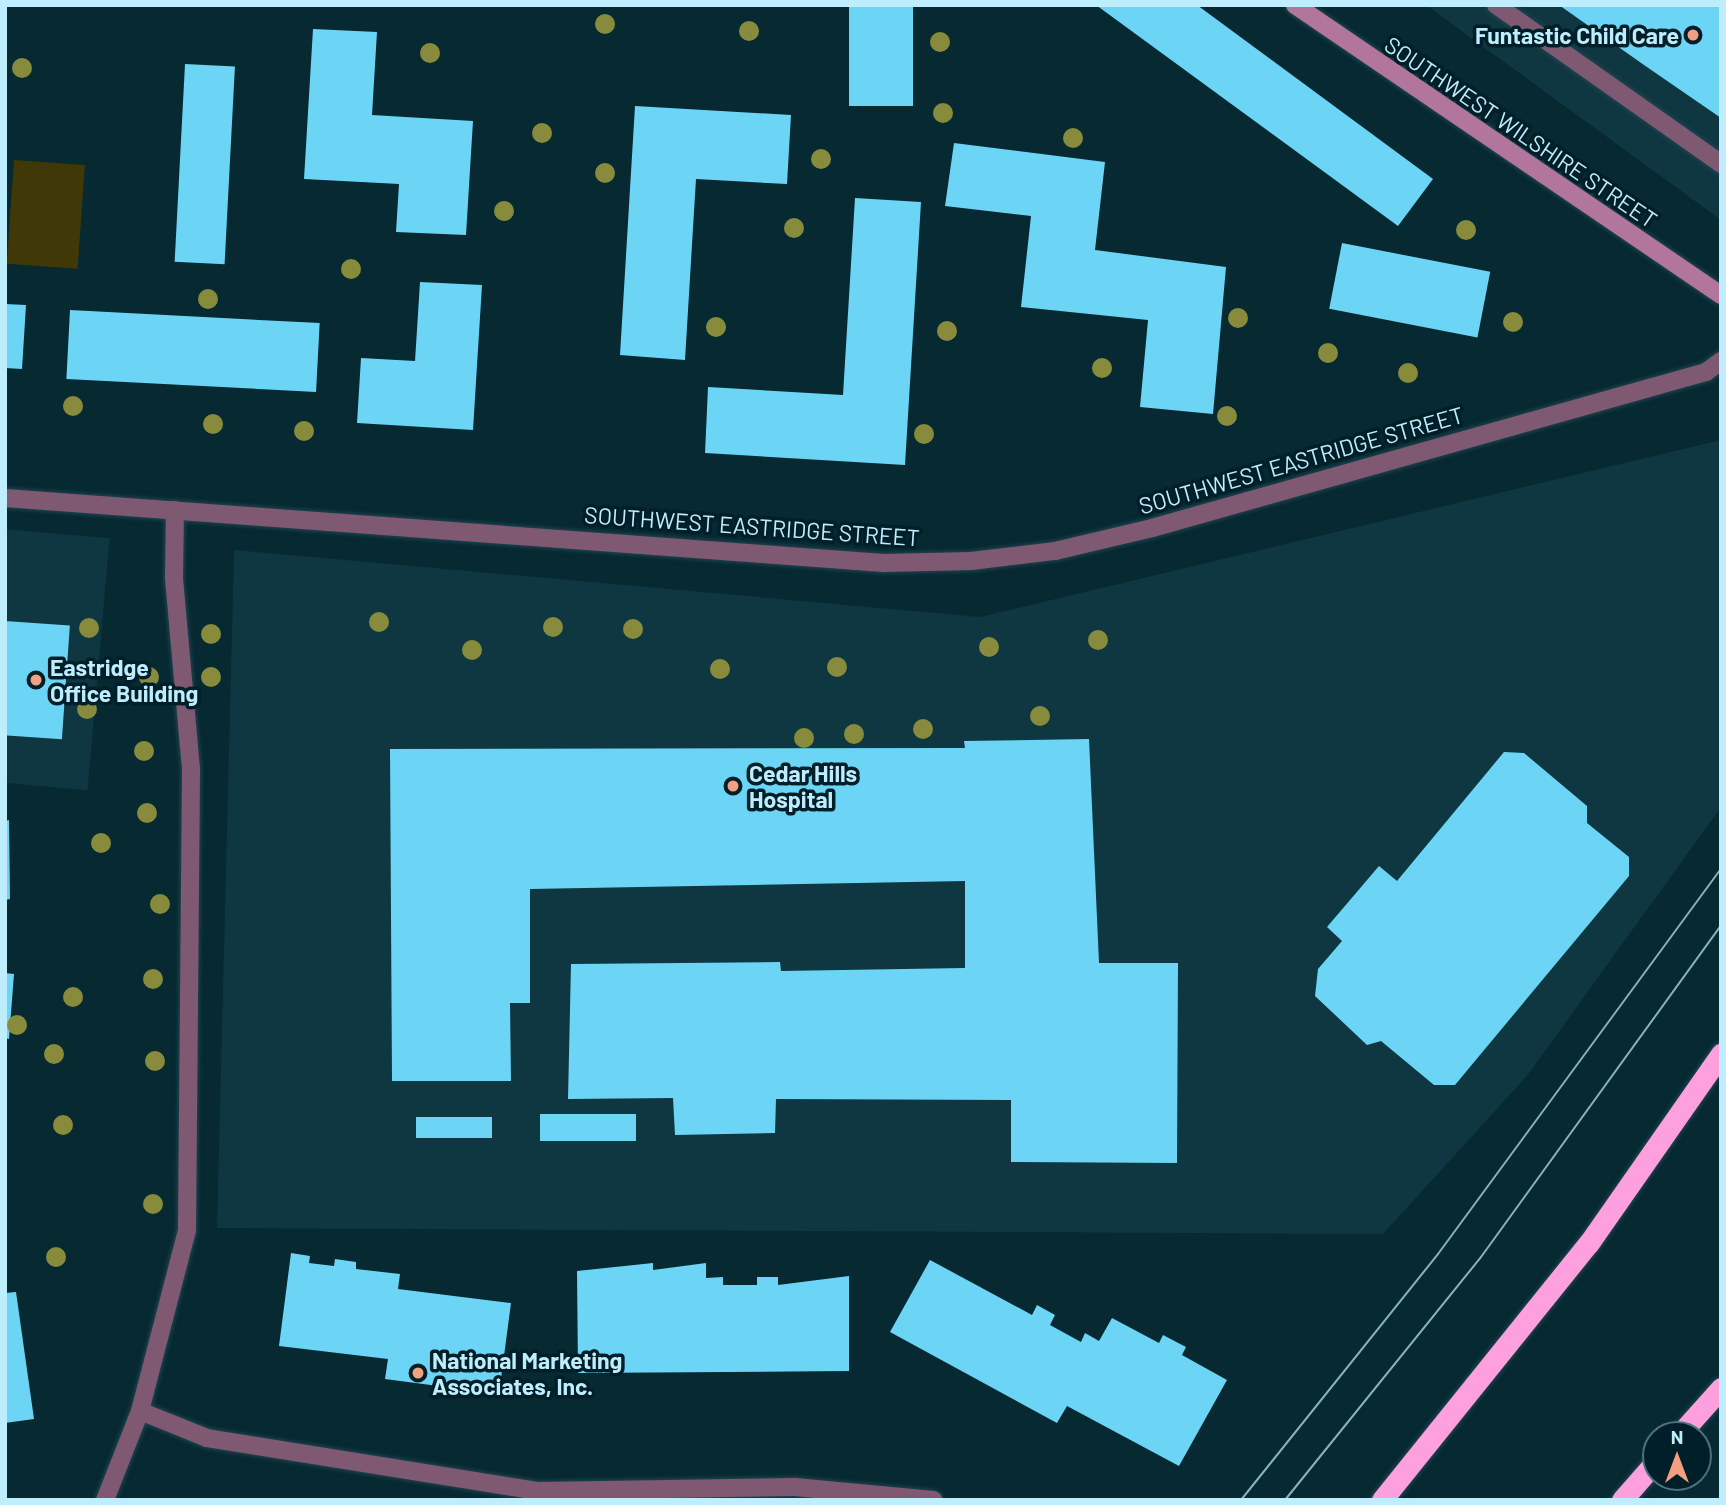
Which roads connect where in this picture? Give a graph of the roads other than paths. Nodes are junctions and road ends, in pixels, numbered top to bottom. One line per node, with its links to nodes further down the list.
1 (1295, 5): 4 (street, SOUTHWEST WILSHIRE STREET)
2 (1496, 5): 3 (street)
3 (1721, 163)
4 (1721, 295)
5 (1721, 361): 7 (street, SOUTHWEST EASTRIDGE STREET)
6 (5, 498): 7 (street, SOUTHWEST EASTRIDGE STREET)
7 (175, 510): 10 (street)
8 (1721, 1054): 15 (highway)
9 (1721, 1388): 11 (highway)
10 (141, 1410): 13 (street); 14 (street)
11 (1692, 1421)
12 (1642, 1477): 16 (highway)
13 (105, 1500)
14 (933, 1500)
15 (1382, 1500)
16 (1622, 1500)

